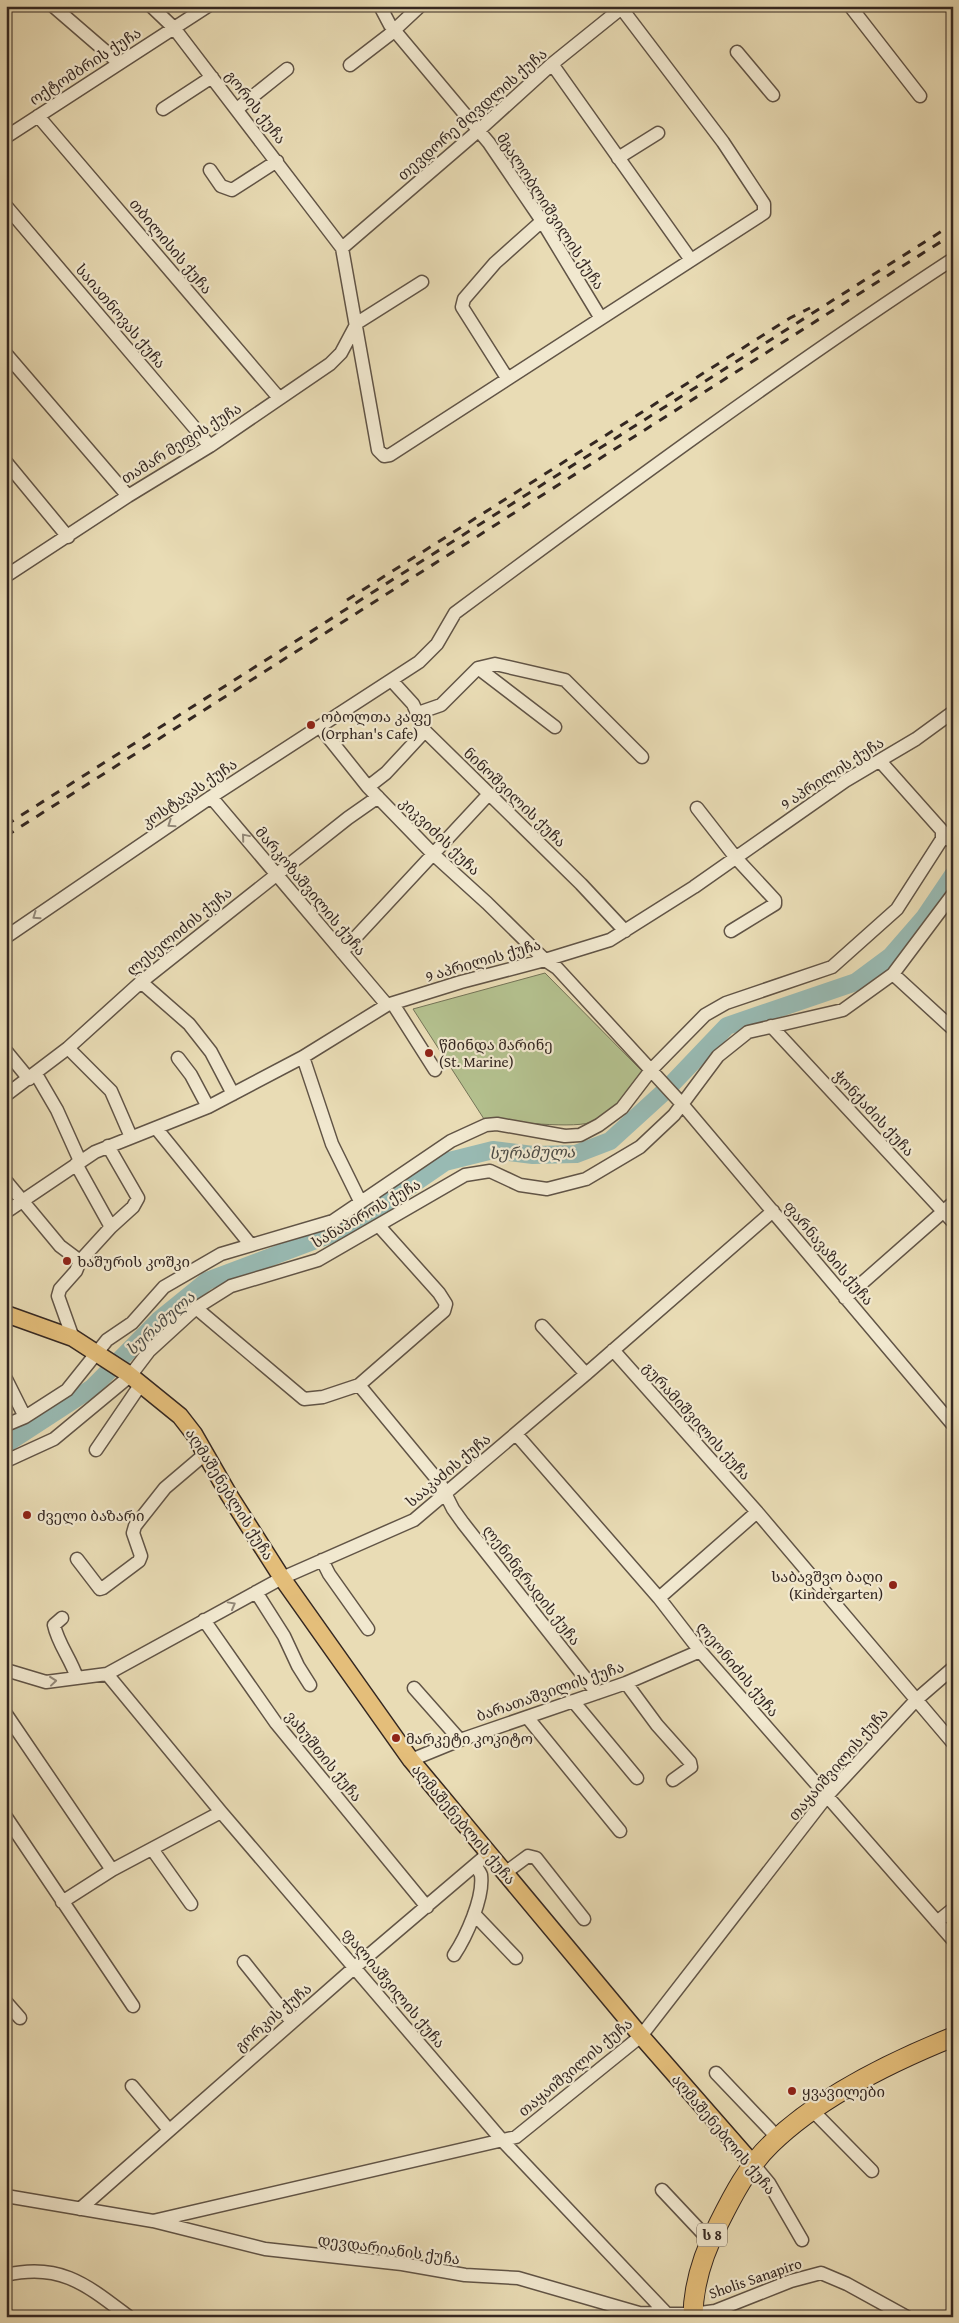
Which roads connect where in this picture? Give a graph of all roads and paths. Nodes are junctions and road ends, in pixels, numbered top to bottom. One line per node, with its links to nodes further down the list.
1 (53, 6): 11 (street)
2 (151, 6): 8 (street, გორის ქუჩა)
3 (208, 6): 8 (street, ოქტომბრის ქუჩა)
4 (380, 6): 9 (street, მგალობლიშვილის ქუჩა)
5 (420, 6): 9 (street)
6 (850, 6): 17 (street)
7 (623, 7): 12 (street, თევდორე მღვდლის ქუჩა); 31 (street)
8 (174, 28): 11 (street, ოქტომბრის ქუჩა); 15 (street, გორის ქუჩა)
9 (394, 29): 13 (street); 21 (street, მგალობლიშვილის ქუჩა)
10 (737, 52): 16 (street)
11 (119, 63): 20 (street, ოქტომბრის ქუჩა)
12 (552, 64): 21 (street, თევდორე მღვდლის ქუჩა); 24 (street)
13 (350, 65)
14 (287, 70): 19 (street)
15 (212, 77): 18 (street); 19 (street, გორის ქუჩა)
16 (773, 95)
17 (920, 96)
18 (163, 109)
19 (237, 109): 25 (street, გორის ქუჩა)
20 (38, 116): 23 (street, ოქტომბრის ქუჩა); 37 (street, თბილისის ქუჩა)
21 (478, 131): 28 (street, მგალობლიშვილის ქუჩა); 29 (street, თევდორე მღვდლის ქუჩა)
22 (658, 133): 24 (street)
23 (6, 137)
24 (618, 158): 31 (street)
25 (277, 161): 26 (street); 29 (street, გორის ქუჩა)
26 (210, 170)
27 (6, 206): 38 (street, საიათნოვას ქუჩა)
28 (542, 221): 33 (street, მგალობლიშვილის ქუჩა); 36 (street)
29 (342, 248): 34 (street)
30 (953, 259): 44 (street, კოსტავას ქუჩა)
31 (691, 260): 33 (street)
32 (422, 282): 34 (street)
33 (600, 317): 36 (street)
34 (357, 323): 36 (street); 37 (street, თამარ მეფის ქუჩა)
35 (6, 354): 40 (street)
36 (508, 378)
37 (279, 398): 38 (street, თამარ მეფის ქუჩა)
38 (210, 446): 40 (street, თამარ მეფის ქუჩა)
39 (6, 462): 41 (street)
40 (128, 496): 41 (street, თამარ მეფის ქუჩა)
41 (68, 537): 42 (street, თამარ მეფის ქუჩა)
42 (6, 576)
43 (478, 668): 45 (street); 47 (street); 50 (street)
44 (392, 681): 45 (street, ნინოშვილის ქუჩა); 48 (street, კოსტავას ქუჩა)
45 (418, 712): 49 (street, ნინოშვილის ქუჩა)
46 (953, 712): 51 (street, 9 აპრილის ქუჩა)
47 (555, 727)
48 (320, 728): 52 (street, კიკვიძის ქუჩა); 54 (street, კოსტავას ქუჩა)
49 (425, 731): 52 (street); 53 (street, ნინოშვილის ქუჩა)
50 (642, 757)
51 (880, 761): 57 (street); 59 (street, 9 აპრილის ქუჩა)
52 (368, 786): 55 (street, კიკვიძის ქუჩა)
53 (488, 795): 58 (street); 62 (street, ნინოშვილის ქუჩა)
54 (211, 797): 60 (street, მარკოზაშვილის ქუჩა, one-way to 54); 64 (street, კოსტავას ქუჩა, one-way to 64)
55 (378, 797): 58 (street, კიკვიძის ქუჩა); 60 (street, ლესელიძის ქუჩა)
56 (697, 808): 59 (street)
57 (947, 838): 77 (street)
58 (434, 854): 65 (street); 66 (street, კიკვიძის ქუჩა)
59 (736, 858): 62 (street, 9 აპრილის ქუჩა); 63 (street)
60 (276, 874): 65 (street, მარკოზაშვილის ქუჩა); 68 (street, ლესელიძის ქუჩა)
61 (953, 894): 67 (street, სანაპიროს ქუჩა)
62 (625, 931): 66 (street, 9 აპრილის ქუჩა)
63 (731, 931)
64 (6, 937)
65 (342, 952): 69 (street, მარკოზაშვილის ქუჩა)
66 (545, 960): 69 (street, 9 აპრილის ქუჩა); 77 (street)
67 (893, 974): 70 (street, სანაპიროს ქუჩა); 71 (street)
68 (141, 982): 72 (street, ლესელიძის ქუჩა); 79 (street)
69 (390, 1004): 75 (street, 9 აპრილის ქუჩა); 76 (street, მარკოზაშვილის ქუჩა)
70 (771, 1026): 81 (street, სანაპიროს ქუჩა); 90 (street, ჭონქაძის ქუჩა)
71 (953, 1029)
72 (68, 1048): 78 (street, ლესელიძის ქუჩა); 84 (street)
73 (6, 1051): 78 (street)
74 (178, 1058): 82 (street)
75 (303, 1058): 79 (street, 9 აპრილის ქუჩა); 88 (street)
76 (435, 1070)
77 (655, 1073): 81 (street, ფარნავაზის ქუჩა); 88 (street)
78 (33, 1076): 80 (street, ლესელიძის ქუჩა); 86 (street)
79 (233, 1094): 82 (street, 9 აპრილის ქუჩა)
80 (6, 1096)
81 (682, 1104): 91 (street, ფარნავაზის ქუჩა); 94 (street, სანაპიროს ქუჩა)
82 (208, 1107): 83 (street, 9 აპრილის ქუჩა)
83 (156, 1128): 84 (street, 9 აპრილის ქუჩა); 96 (street)
84 (131, 1137): 85 (street, 9 აპრილის ქუჩა)
85 (108, 1146): 86 (street, 9 აპრილის ქუჩა); 95 (street)
86 (78, 1163): 89 (street, 9 აპრილის ქუჩა); 95 (street)
87 (6, 1181): 89 (street)
88 (360, 1201): 96 (street)
89 (23, 1202): 92 (street, 9 აპრილის ქუჩა); 97 (street)
90 (948, 1207): 93 (street, ჭონქაძის ქუჩა); 98 (street)
91 (773, 1211): 98 (street, ფარნავაზის ქუჩა); 103 (street, სააკაძის ქუჩა)
92 (6, 1212)
93 (953, 1222)
94 (379, 1226): 99 (street, სანაპიროს ქუჩა); 108 (street)
95 (111, 1227): 97 (street)
96 (250, 1244): 104 (street)
97 (80, 1261): 102 (street)
98 (845, 1298): 110 (street, ფარნავაზის ქუჩა)
99 (196, 1308): 106 (street, სანაპიროს ქუჩა); 108 (street)
100 (6, 1314): 102 (main road)
101 (542, 1326): 105 (street)
102 (73, 1338): 104 (main road)
103 (613, 1350): 105 (street, სააკაძის ქუჩა); 117 (street, გურამიშვილის ქუჩა)
104 (98, 1355): 106 (main road, აღმაშენებლის ქუჩა); 109 (street)
105 (586, 1374): 112 (street, სააკაძის ქუჩა)
106 (133, 1378): 113 (street); 114 (main road, აღმაშენებლის ქუჩა); 115 (street, სანაპიროს ქუჩა)
107 (6, 1379): 109 (street)
108 (359, 1385): 116 (street, ლენინგრადის ქუჩა)
109 (25, 1417): 111 (street)
110 (953, 1424)
111 (6, 1425)
112 (516, 1434): 116 (street, სააკაძის ქუჩა); 122 (street, ლეონიძის ქუჩა)
113 (96, 1450)
114 (205, 1454): 118 (street); 120 (main road, აღმაშენებლის ქუჩა)
115 (6, 1461)
116 (446, 1494): 119 (street, სააკაძის ქუჩა); 134 (street, ლენინგრადის ქუჩა)
117 (756, 1512): 122 (street); 135 (street, გურამიშვილის ქუჩა)
118 (77, 1559)
119 (322, 1560): 120 (street, სააკაძის ქუჩა); 125 (street)
120 (282, 1578): 121 (street, სააკაძის ქუჩა); 141 (main road, აღმაშენებლის ქუჩა)
121 (256, 1592): 124 (street, სააკაძის ქუჩა, one-way to 121); 132 (street)
122 (659, 1598): 126 (street, ლეონიძის ქუჩა)
123 (62, 1618): 130 (street)
124 (204, 1620): 129 (street, სააკაძის ქუჩა); 155 (street, ვახუშთის ქუჩა)
125 (368, 1629)
126 (700, 1652): 131 (street, ბარათაშვილის ქუჩა); 144 (street, ლეონიძის ქუჩა)
127 (953, 1668): 135 (street, თაყაიშვილის ქუჩა)
128 (6, 1670): 130 (street, სააკაძის ქუჩა, one-way to 130)
129 (107, 1674): 130 (street, სააკაძის ქუჩა); 145 (street, ფალიაშვილის ქუჩა)
130 (77, 1678)
131 (626, 1683): 134 (street, ბარათაშვილის ქუჩა); 143 (street)
132 (310, 1685)
133 (414, 1688): 139 (street)
134 (597, 1693): 136 (street, ბარათაშვილის ქუჩა)
135 (916, 1700): 140 (street, გურამიშვილის ქუჩა); 144 (street, თაყაიშვილის ქუჩა)
136 (573, 1701): 138 (street, ბარათაშვილის ქუჩა); 142 (street)
137 (6, 1714): 151 (street)
138 (527, 1717): 139 (street, ბარათაშვილის ქუჩა); 147 (street)
139 (460, 1740): 141 (street, ბარათაშვილის ქუჩა)
140 (953, 1743)
141 (411, 1760): 149 (main road, აღმაშენებლის ქუჩა)
142 (637, 1778)
143 (673, 1780)
144 (827, 1796): 159 (street, ლეონიძის ქუჩა); 169 (street, თაყაიშვილის ქუჩა)
145 (221, 1812): 148 (street); 164 (street, ფალიაშვილის ქუჩა)
146 (6, 1817): 153 (street)
147 (620, 1831)
148 (152, 1849): 151 (street); 154 (street)
149 (489, 1853): 150 (street, გორკის ქუჩა); 152 (main road, აღმაშენებლის ქუჩა)
150 (475, 1865): 155 (street, გორკის ქუჩა); 157 (street)
151 (112, 1870): 153 (street)
152 (505, 1873): 158 (street); 169 (main road, აღმაშენებლის ქუჩა)
153 (62, 1902): 166 (street)
154 (191, 1904)
155 (427, 1907): 164 (street, გორკის ქუჩა)
156 (953, 1909): 159 (street)
157 (474, 1914): 161 (street); 162 (street)
158 (584, 1919)
159 (937, 1922): 160 (street, ლეონიძის ქუჩა)
160 (953, 1940)
161 (454, 1955)
162 (516, 1958)
163 (244, 1962): 168 (street)
164 (355, 1967): 168 (street, გორკის ქუჩა); 176 (street, ფალიაშვილის ქუჩა)
165 (6, 2002): 167 (street)
166 (133, 2006)
167 (20, 2018)
168 (292, 2022): 174 (street, გორკის ქუჩა)
169 (641, 2036): 176 (street, თაყაიშვილის ქუჩა); 177 (main road, აღმაშენებლის ქუჩა)
170 (953, 2037): 173 (highway, ს 8)
171 (716, 2072): 175 (street)
172 (132, 2086): 174 (street)
173 (812, 2110): 175 (highway, ს 8); 178 (street)
174 (169, 2130): 181 (street, გორკის ქუჩა)
175 (778, 2138): 177 (highway, ს 8)
176 (500, 2139): 182 (street, თაყაიშვილის ქუჩა); 186 (street, ფალიაშვილის ქუჩა)
177 (753, 2164): 183 (street, აღმაშენებლის ქუჩა); 184 (highway, ს 8)
178 (872, 2171)
179 (662, 2190): 184 (street)
180 (8, 2193): 181 (street)
181 (80, 2208): 182 (street, დევდარიანის ქუჩა)
182 (153, 2221): 186 (street, დევდარიანის ქუჩა)
183 (802, 2240)
184 (710, 2241): 187 (highway, ს 8)
185 (6, 2275): 188 (street)
186 (666, 2313): 187 (street, დევდარიანის ქუჩა)
187 (693, 2315): 189 (street, Sholis Sanapiro)
188 (129, 2317)
189 (908, 2317)

